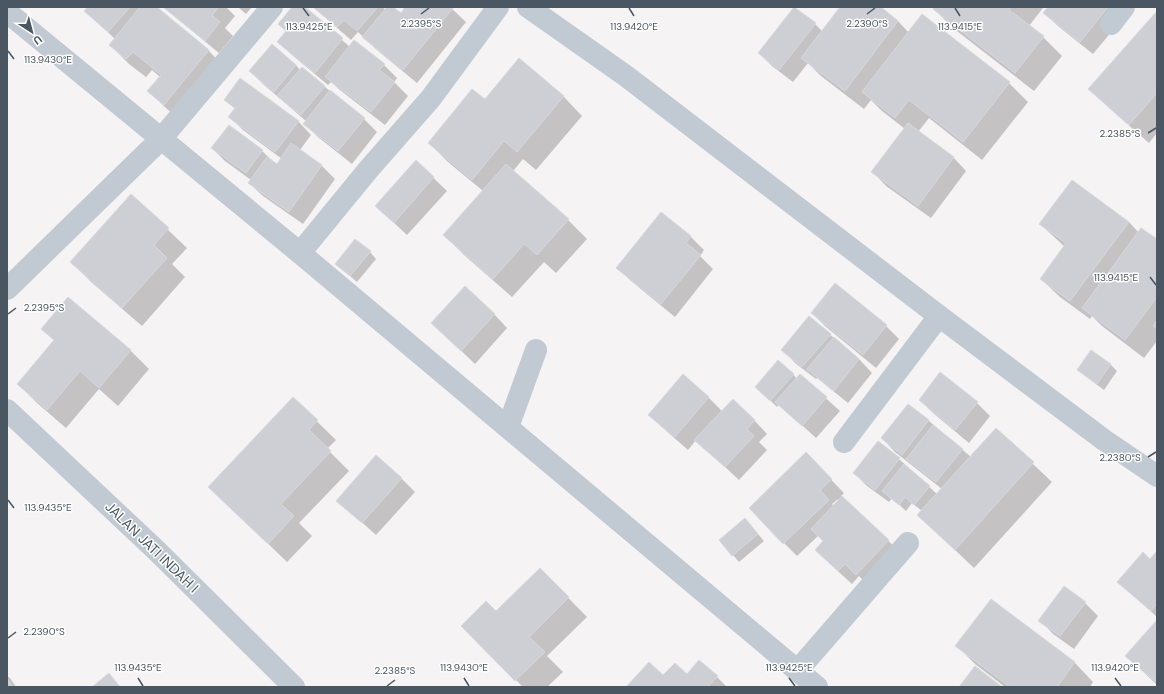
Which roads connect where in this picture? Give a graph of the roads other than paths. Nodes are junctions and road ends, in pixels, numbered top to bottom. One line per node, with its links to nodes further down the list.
1 (272, 7): 5 (street)
2 (498, 7): 6 (street)
3 (528, 7): 8 (street)
4 (7, 12): 5 (street)
5 (161, 139): 6 (street); 7 (street)
6 (300, 254): 11 (street)
7 (7, 289)
8 (939, 316): 12 (street); 13 (street)
9 (536, 350): 11 (street)
10 (7, 410): 16 (street, JALAN JATI INDAH I)
11 (508, 428): 15 (street)
12 (844, 442)
13 (1157, 476)
14 (908, 543): 15 (street)
15 (797, 671): 17 (street)
16 (294, 687)
17 (817, 687)

